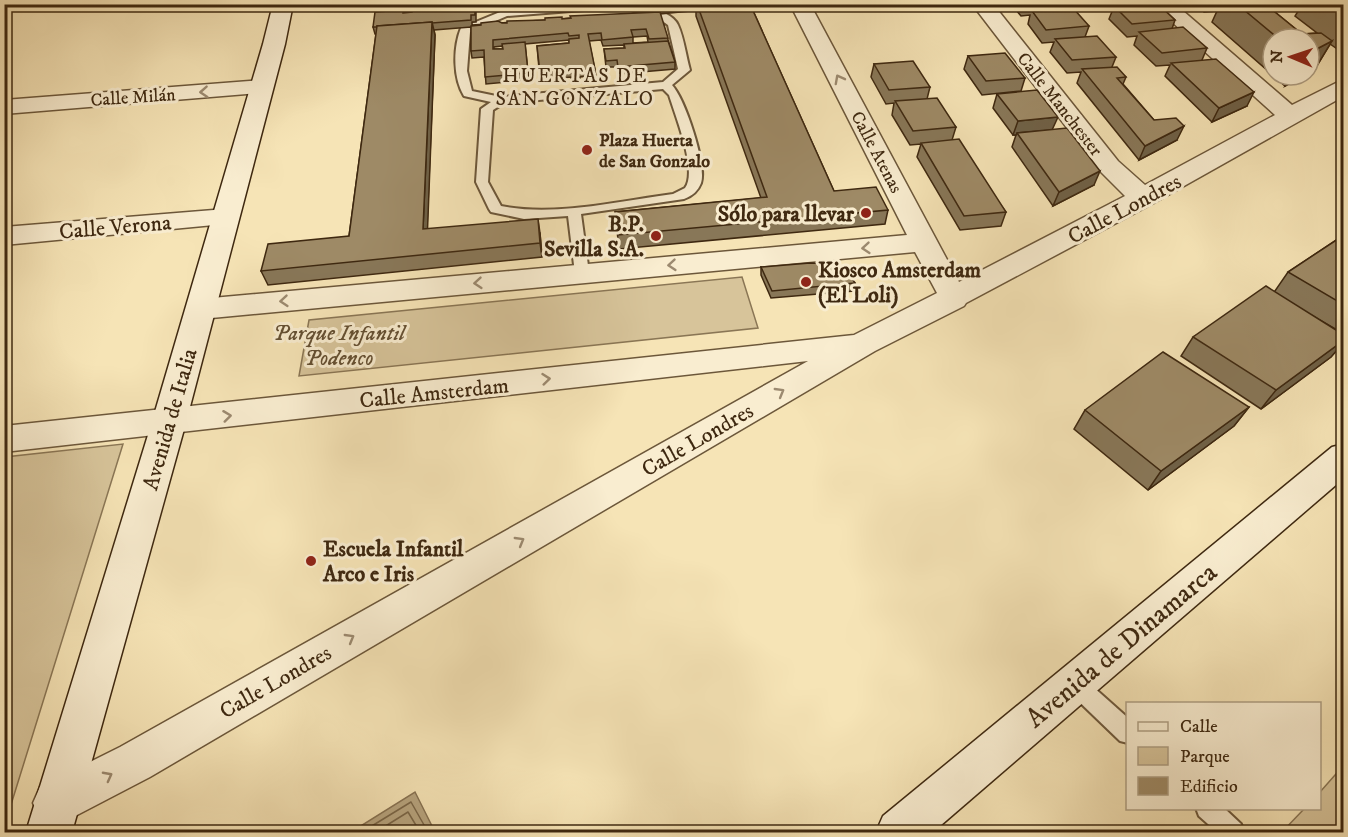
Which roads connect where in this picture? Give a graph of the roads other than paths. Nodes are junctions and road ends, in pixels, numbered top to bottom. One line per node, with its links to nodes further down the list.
1 (282, 4): 8 (street, Avenida de Italia)
2 (800, 4): 16 (street, Calle Atenas, one-way to 2)
3 (982, 4): 12 (street, Calle Manchester)
4 (1162, 4): 11 (street)
5 (504, 9): 6 (lane); 9 (lane)
6 (666, 85): 9 (lane); 13 (lane)
7 (1344, 86): 11 (street, Calle Londres)
8 (262, 87): 10 (street, Calle Milán, one-way to 10); 14 (street, Avenida de Italia)
9 (501, 100): 13 (lane)
10 (4, 107)
11 (1290, 116): 12 (street, Calle Londres)
12 (1143, 198): 18 (street, Calle Londres)
13 (574, 211): 17 (lane)
14 (226, 217): 15 (street, Calle Verona); 19 (street, Avenida de Italia)
15 (4, 236)
16 (924, 242): 17 (street, one-way to 17); 18 (street, Calle Atenas)
17 (582, 273): 19 (street, one-way to 19)
18 (954, 299): 20 (street, Calle Londres)
19 (201, 309): 21 (street, Avenida de Italia)
20 (864, 343): 21 (street, Calle Amsterdam, one-way to 20); 27 (street, Calle Londres, one-way to 20)
21 (169, 422): 22 (street, Calle Amsterdam); 27 (street, Avenida de Italia)
22 (4, 440)
23 (1344, 457): 24 (street, Avenida de Dinamarca)
24 (1075, 684): 25 (lane); 28 (street, Avenida de Dinamarca)
25 (1126, 731)
26 (1209, 810): 29 (lane)
27 (53, 818)
28 (899, 832)
29 (1233, 832)

